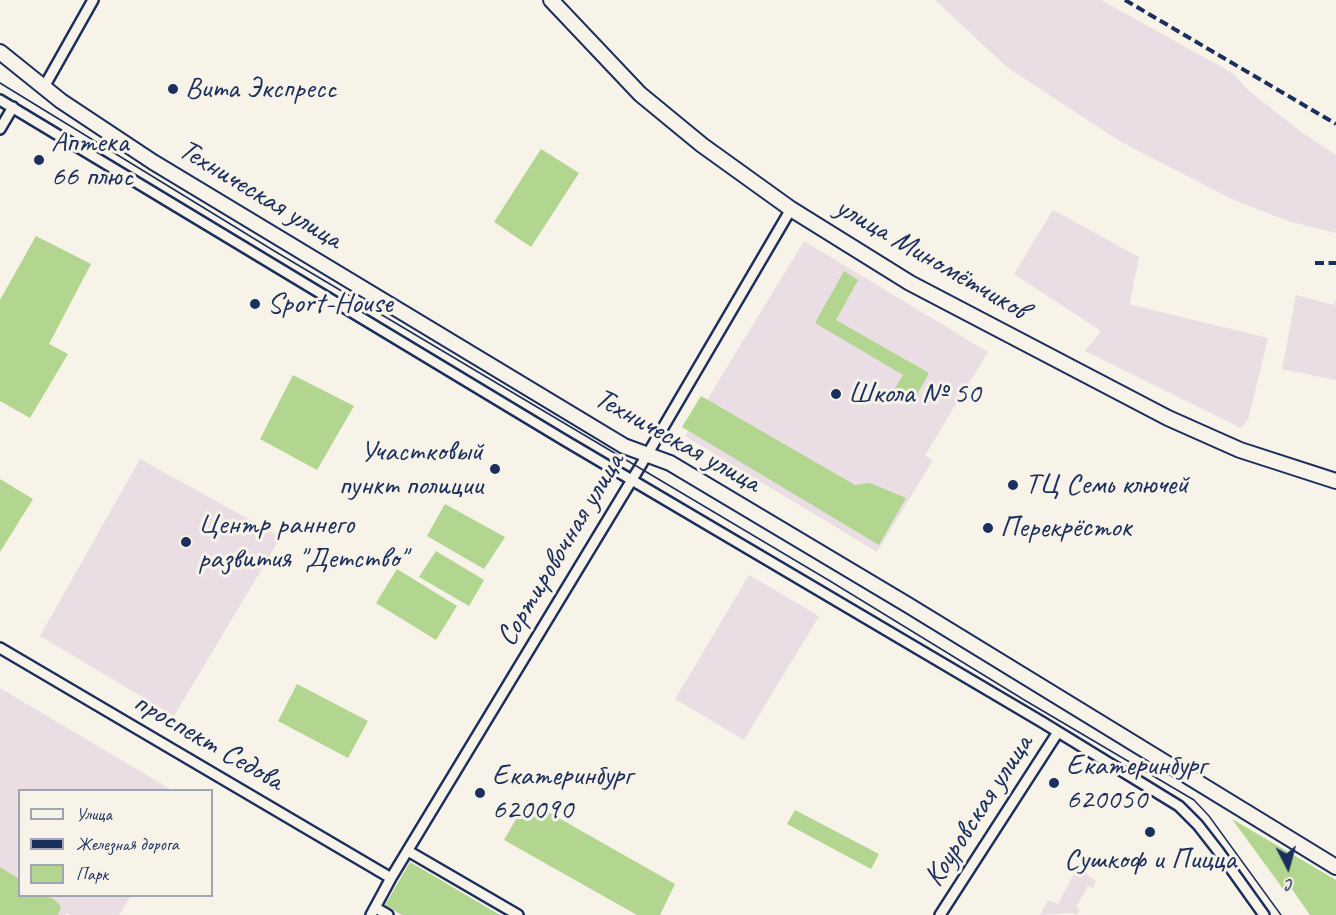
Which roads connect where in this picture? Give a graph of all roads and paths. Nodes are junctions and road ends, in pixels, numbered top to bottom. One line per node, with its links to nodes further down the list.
1 (93, 0): 4 (street)
2 (551, 0): 8 (main road, улица Миномётчиков)
3 (0, 52): 4 (main road, Техническая улица)
4 (44, 87): 9 (main road, Техническая улица)
5 (0, 100): 6 (street)
6 (13, 107): 7 (street); 10 (street)
7 (0, 129)
8 (791, 210): 9 (street, Сортировочная улица); 11 (main road, улица Миномётчиков)
9 (647, 455): 10 (street, Сортировочная улица); 15 (main road, Техническая улица)
10 (632, 479): 13 (street); 14 (street, Сортировочная улица)
11 (1336, 481)
12 (0, 648): 16 (street, проспект Седова)
13 (1058, 732): 20 (street, Коуровская улица); 21 (street)
14 (408, 851): 16 (street, Сортировочная улица); 19 (street)
15 (1336, 867)
16 (391, 878): 17 (street, Сортировочная улица)
17 (373, 911): 18 (street)
18 (388, 915)
19 (518, 915)
20 (940, 915)
21 (1264, 915)

